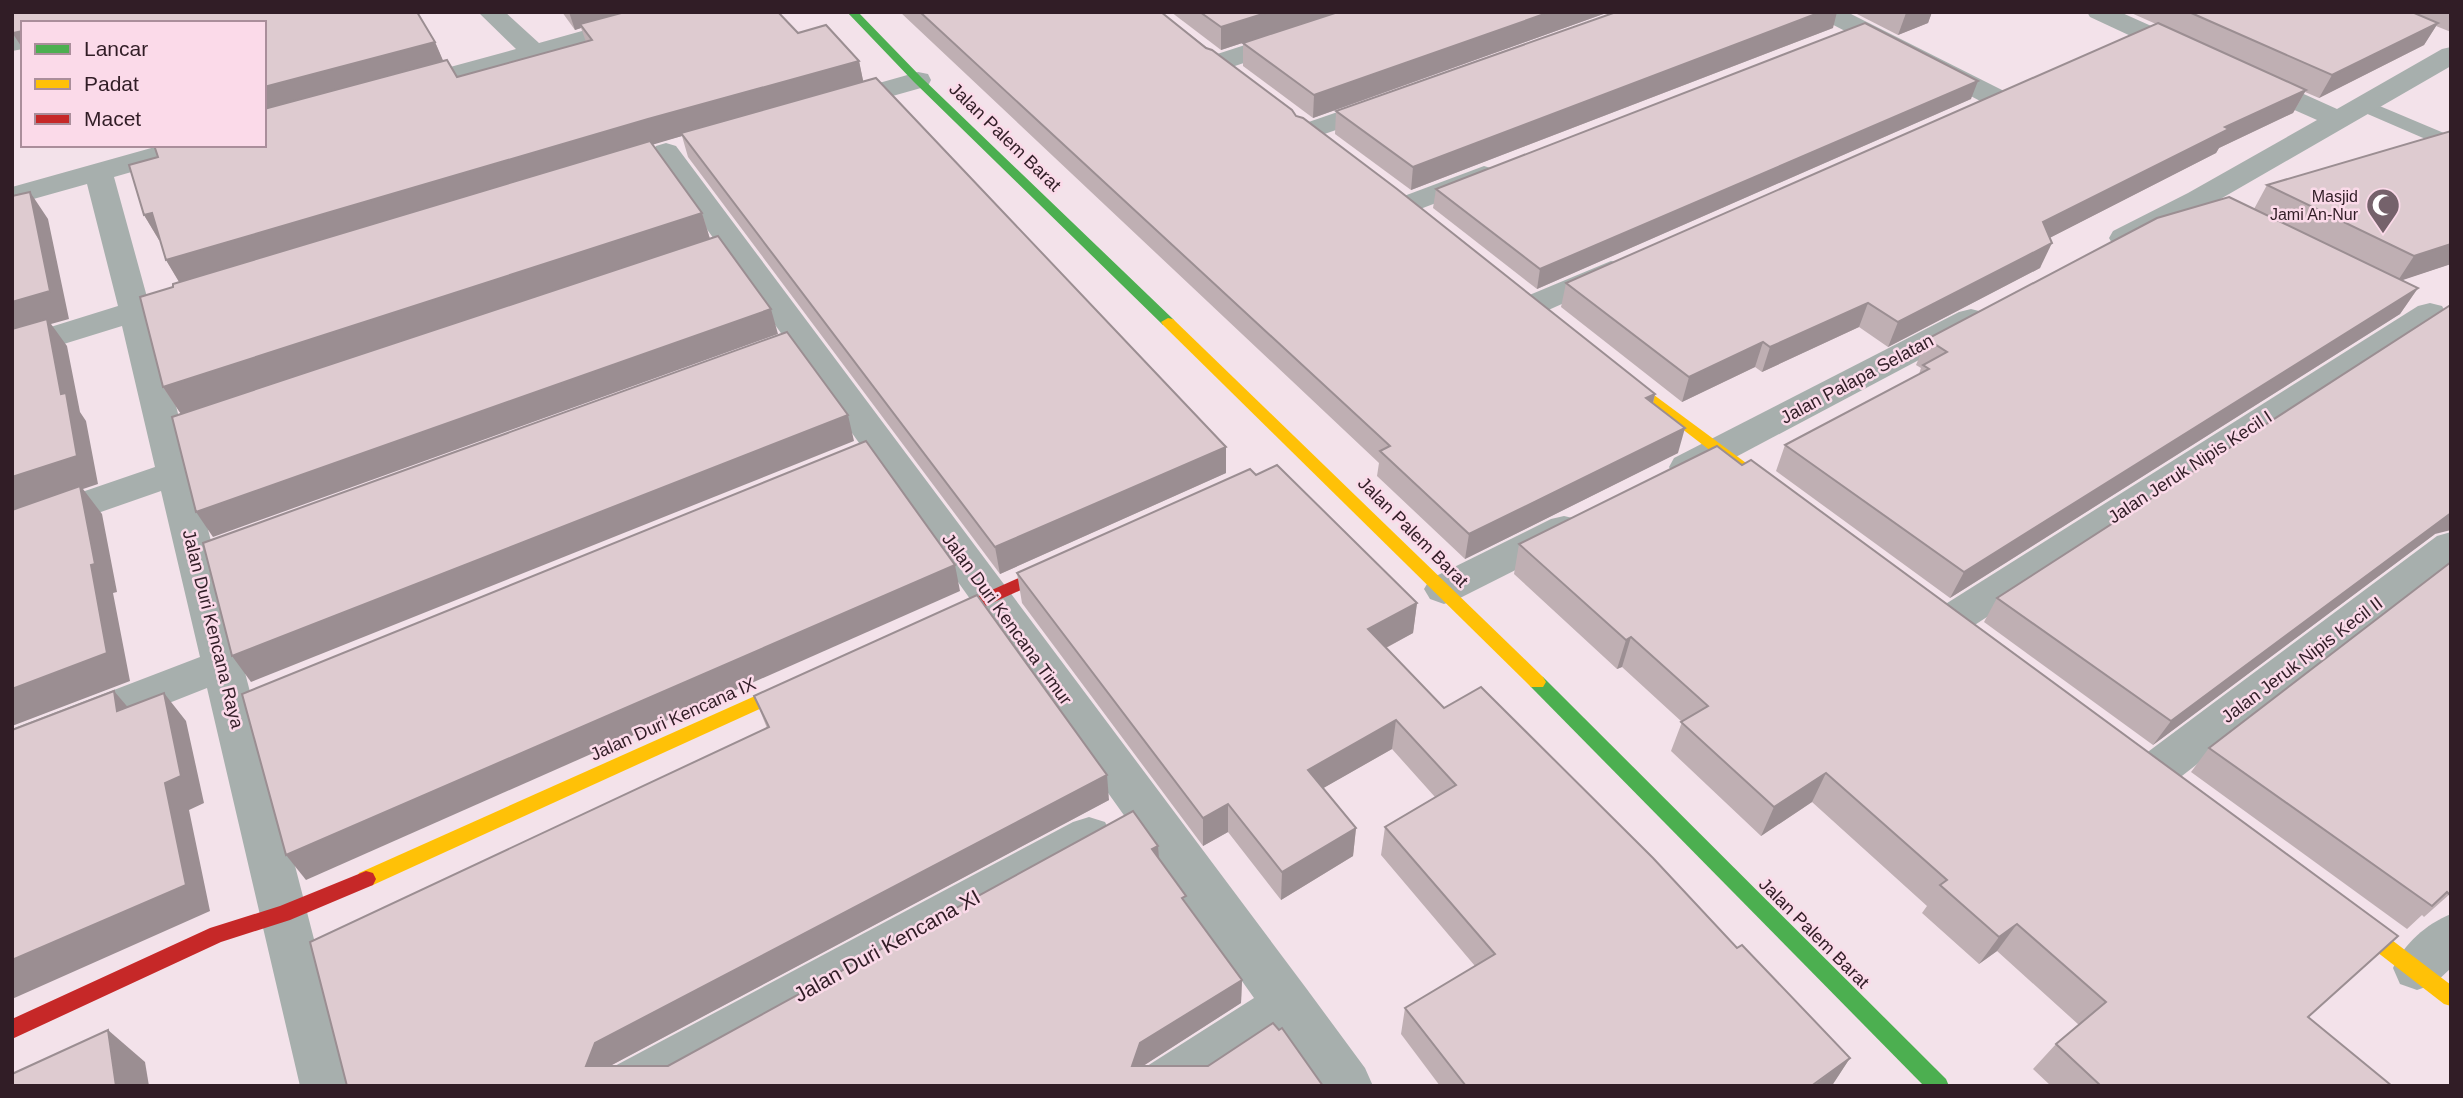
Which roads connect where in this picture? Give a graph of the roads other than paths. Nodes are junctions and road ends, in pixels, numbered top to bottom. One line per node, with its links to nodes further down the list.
1 (491, 12): 10 (street)
2 (679, 12): 10 (street)
3 (852, 12): 12 (street, Jalan Palem Barat)
4 (1372, 12): 11 (street)
5 (2099, 12): 7 (street)
6 (1830, 26): 17 (street)
7 (2147, 34): 9 (street); 16 (street)
8 (2445, 46): 16 (street)
9 (2111, 49)
10 (534, 52): 13 (street)
11 (1220, 65)
12 (918, 80): 15 (street); 38 (street, Jalan Palem Barat)
13 (386, 93)
14 (1410, 95): 18 (street)
15 (810, 111)
16 (2351, 112): 19 (lane); 26 (street)
17 (1958, 115)
18 (1307, 132)
19 (2451, 144)
20 (188, 147): 23 (street)
21 (666, 152): 36 (street, Jalan Duri Kencana Timur)
22 (1510, 165): 25 (street)
23 (98, 172): 24 (street); 32 (street, Jalan Duri Kencana Raya)
24 (12, 195)
25 (1407, 205)
26 (2101, 250)
27 (1633, 260): 31 (street)
28 (216, 287): 32 (street)
29 (2394, 295): 33 (street)
30 (2003, 302): 37 (street, Jalan Palapa Selatan)
31 (1533, 305)
32 (135, 311): 34 (street); 41 (street, Jalan Duri Kencana Raya)
33 (2440, 318): 50 (street, Jalan Jeruk Nipis Kecil I)
34 (12, 350)
35 (1596, 355): 37 (street)
36 (881, 447): 39 (street); 49 (street, Jalan Duri Kencana Timur)
37 (1720, 451): 42 (street, Jalan Palapa Selatan); 43 (street)
38 (1307, 455): 40 (street); 48 (street, Jalan Palem Barat)
39 (842, 463)
40 (1283, 465)
41 (175, 473): 45 (street); 52 (street, Jalan Duri Kencana Raya)
42 (1660, 481)
43 (1765, 485)
44 (1588, 517): 48 (street)
45 (12, 530)
46 (2451, 546): 57 (street, Jalan Jeruk Nipis Kecil II)
47 (1076, 558): 49 (street)
48 (1444, 589): 69 (street, Jalan Palem Barat)
49 (991, 597): 51 (street); 58 (street, Jalan Duri Kencana Timur)
50 (1950, 621)
51 (914, 631)
52 (223, 664): 55 (street, Jalan Duri Kencana Raya); 56 (street)
53 (825, 672): 60 (street, Jalan Duri Kencana IX)
54 (272, 694): 55 (street)
55 (234, 710): 60 (street, Jalan Duri Kencana Raya)
56 (12, 747)
57 (2153, 774)
58 (1144, 806): 63 (street, Jalan Duri Kencana Timur); 66 (street, Jalan Duri Kencana XI)
59 (2329, 903): 62 (street)
60 (283, 914): 64 (street, Jalan Duri Kencana IX); 65 (street, Jalan Duri Kencana Raya)
61 (2451, 936): 62 (street)
62 (2434, 982)
63 (1288, 1004): 67 (street); 68 (street, Jalan Duri Kencana Timur)
64 (12, 1028)
65 (326, 1086)
66 (629, 1086)
67 (1162, 1086)
68 (1347, 1086)
69 (1939, 1086)

